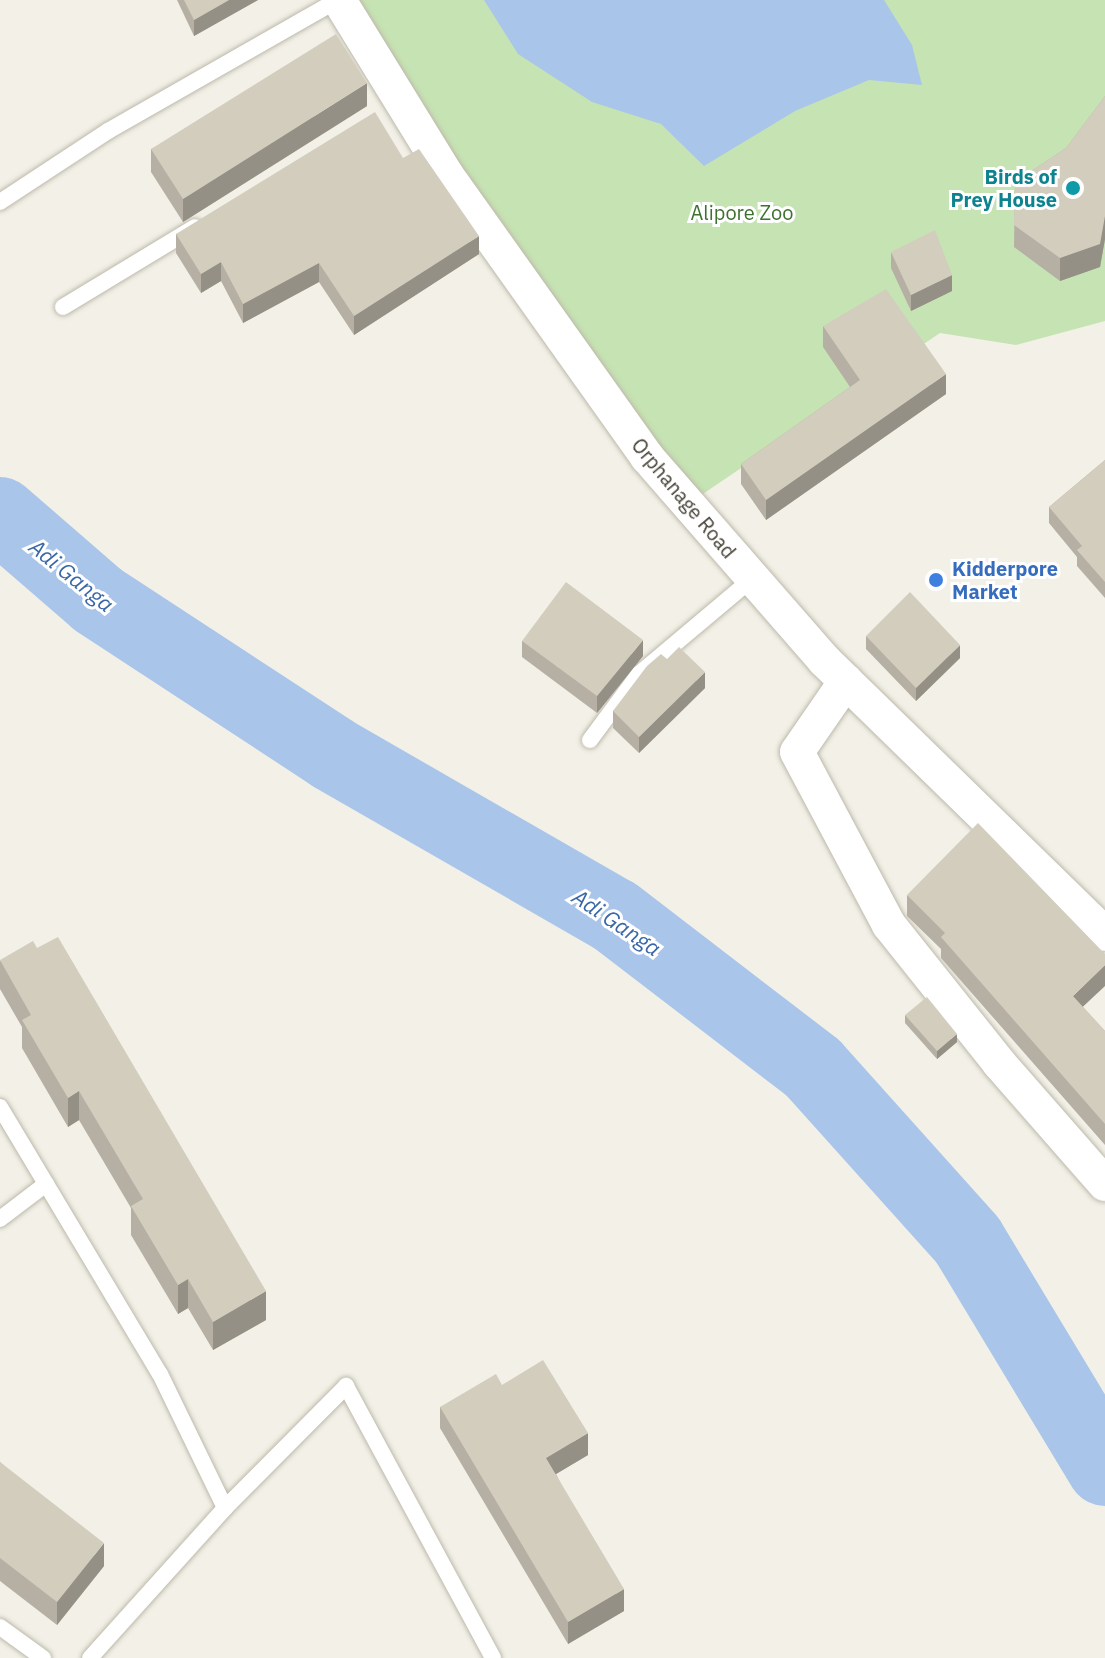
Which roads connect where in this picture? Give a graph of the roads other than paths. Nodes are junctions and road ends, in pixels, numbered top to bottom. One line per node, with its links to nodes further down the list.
1 (339, 0): 2 (lane); 5 (street, Orphanage Road)
2 (0, 202)
3 (212, 217): 4 (lane)
4 (63, 307)
5 (753, 578): 6 (street, Orphanage Road); 7 (lane)
6 (846, 681): 8 (street, Orphanage Road); 11 (street)
7 (590, 740)
8 (1105, 934)
9 (0, 1107): 10 (lane)
10 (46, 1184): 12 (lane); 13 (lane)
11 (1105, 1184)
12 (0, 1219)
13 (225, 1508): 16 (lane); 17 (lane)
14 (0, 1627): 15 (lane)
15 (43, 1658)
16 (90, 1658)
17 (493, 1658)

